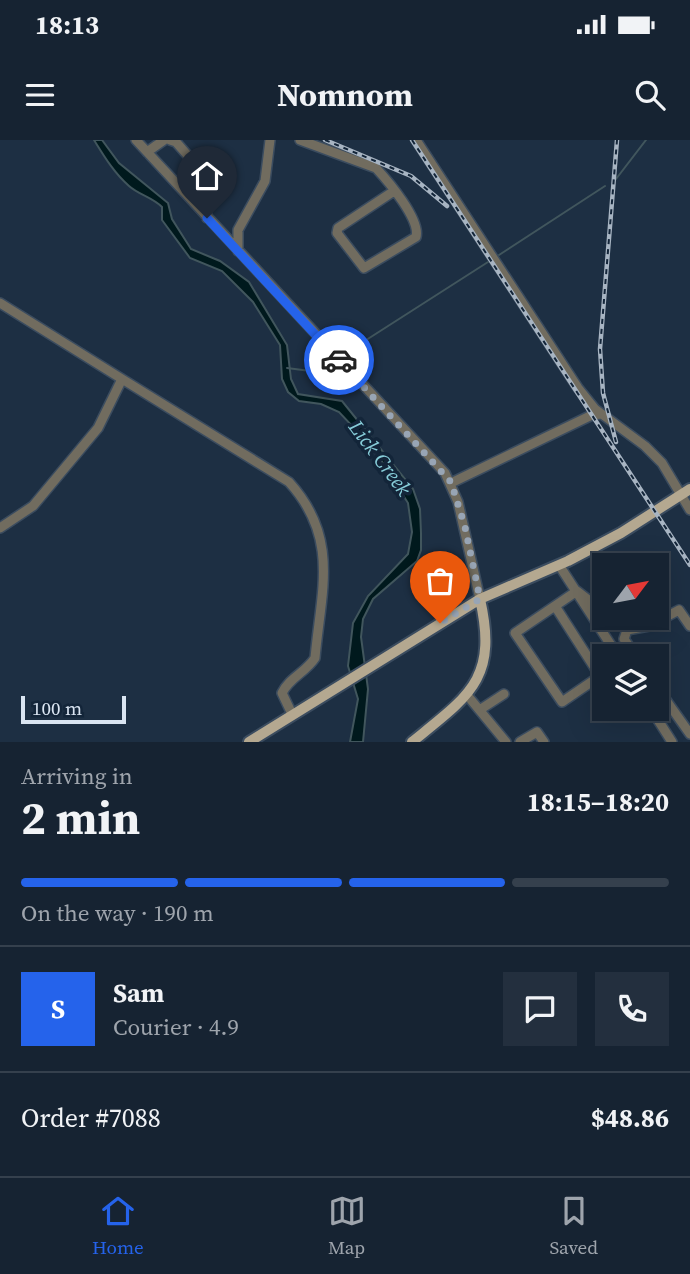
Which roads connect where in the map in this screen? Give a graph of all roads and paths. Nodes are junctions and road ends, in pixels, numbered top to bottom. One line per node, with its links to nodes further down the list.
1 (136, 140): 7 (lane)
2 (164, 140): 7 (lane)
3 (170, 140): 9 (lane)
4 (270, 140): 10 (lane)
5 (300, 140): 8 (lane)
6 (416, 140): 15 (lane)
7 (148, 152): 9 (lane)
8 (394, 191): 8 (lane)
9 (207, 218): 11 (lane)
10 (238, 230): 11 (lane); 12 (lane)
11 (224, 235): 12 (lane)
12 (238, 251): 16 (lane)
13 (0, 303): 14 (lane)
14 (122, 379): 19 (lane); 34 (lane)
15 (601, 414): 16 (lane); 17 (lane)
16 (451, 482): 22 (lane)
17 (685, 492): 18 (lane); 20 (main road)
18 (690, 510)
19 (0, 528)
20 (559, 565): 21 (lane); 22 (main road)
21 (577, 591): 23 (lane); 24 (lane); 28 (lane)
22 (480, 599): 31 (main road); 34 (main road)
23 (592, 603)
24 (555, 606): 24 (lane)
25 (669, 615): 26 (lane)
26 (690, 626)
27 (626, 630): 29 (lane)
28 (610, 644)
29 (628, 644)
30 (504, 694): 33 (lane)
31 (467, 695): 33 (lane); 38 (main road)
32 (669, 705): 36 (lane)
33 (481, 709): 39 (lane)
34 (292, 714): 37 (main road)
35 (659, 721): 42 (lane)
36 (690, 734)
37 (249, 742)
38 (412, 742)
39 (506, 742)
40 (520, 742): 41 (lane)
41 (544, 742)
42 (672, 742)

